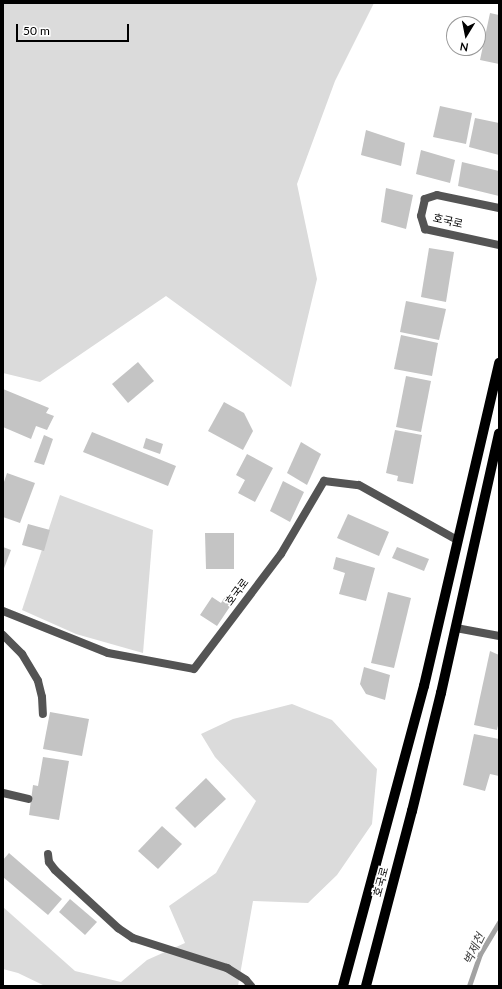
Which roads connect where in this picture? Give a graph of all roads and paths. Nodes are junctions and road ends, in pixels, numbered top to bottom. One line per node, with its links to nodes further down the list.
1 (499, 208): 2 (street, 호국로)
2 (499, 245)
3 (499, 363): 5 (main road, 호국로)
4 (499, 433): 7 (main road, 호국로)
5 (457, 540): 6 (street, 호국로); 15 (main road, 호국로)
6 (3, 610)
7 (456, 628): 9 (street); 16 (main road, 호국로)
8 (3, 635): 10 (street)
9 (499, 636)
10 (43, 714)
11 (3, 792): 12 (street)
12 (28, 799)
13 (48, 854): 14 (street)
14 (251, 986)
15 (343, 986)
16 (366, 986)

